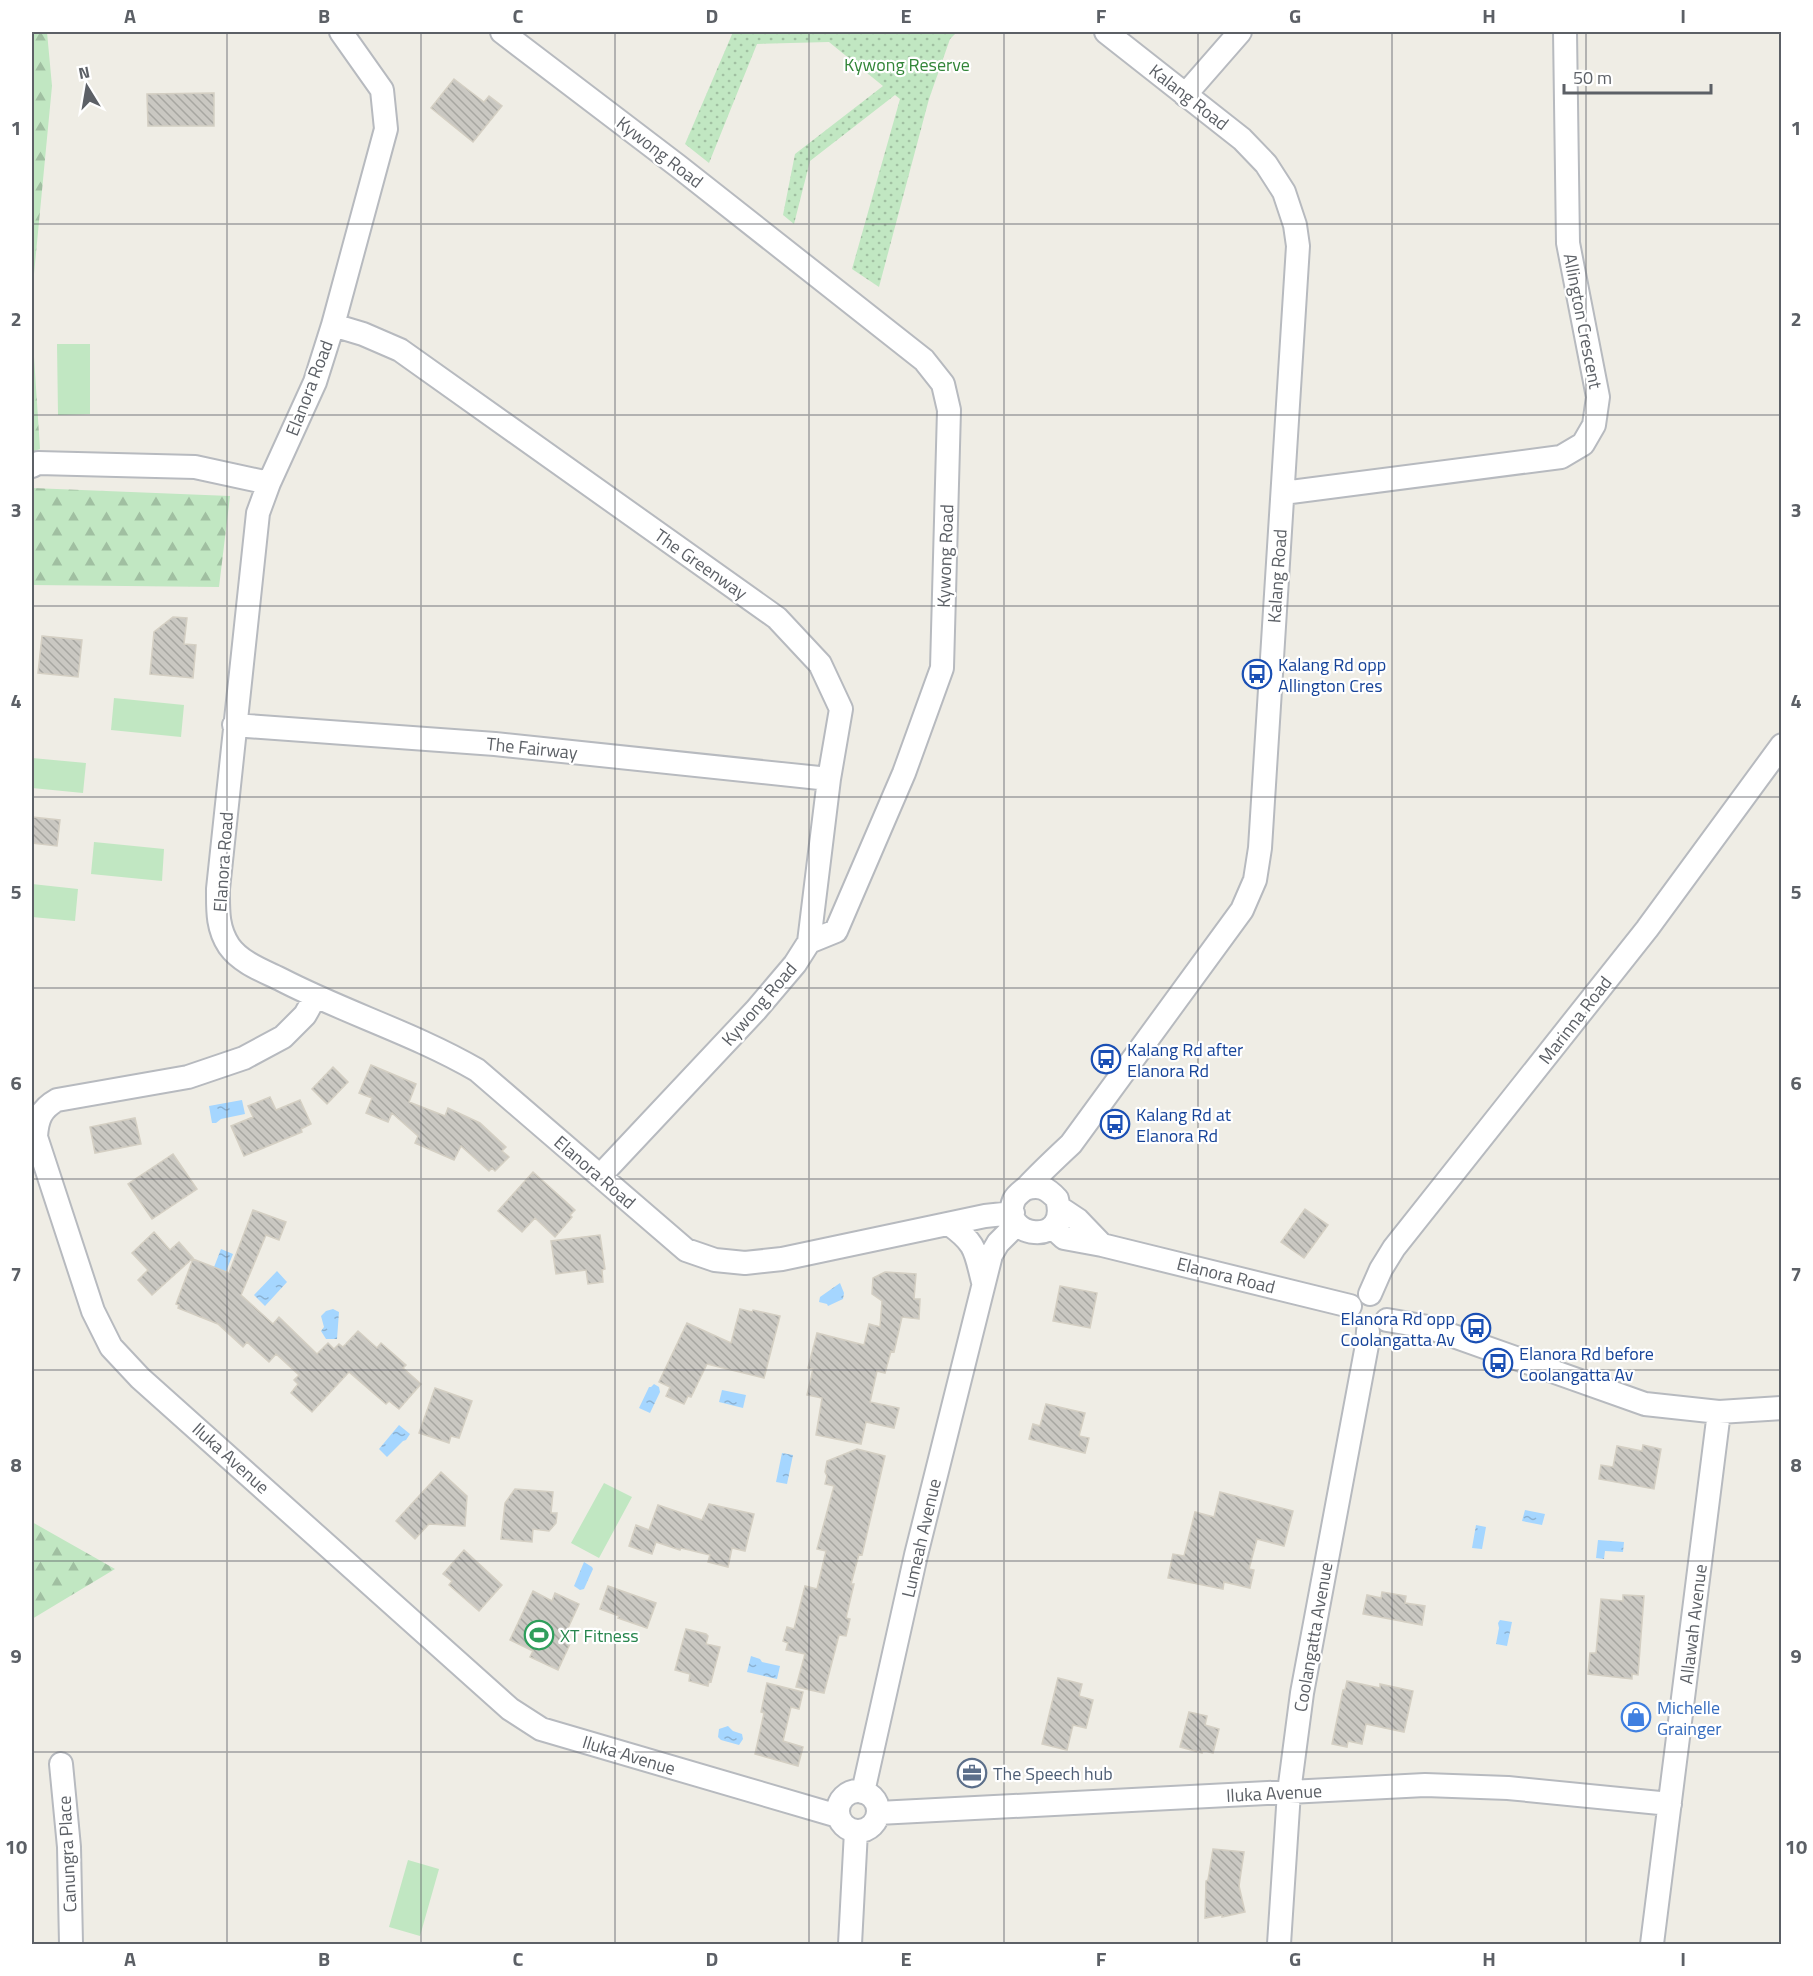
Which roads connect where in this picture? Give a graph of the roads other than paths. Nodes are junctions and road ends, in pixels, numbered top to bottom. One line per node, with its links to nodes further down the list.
1 (341, 32): 7 (street, Elanora Road)
2 (502, 32): 14 (street, Kywong Road)
3 (1106, 32): 6 (street, Kalang Road)
4 (1240, 32): 6 (street)
5 (1565, 32): 10 (street, Allington Crescent)
6 (1185, 95): 10 (street, Kalang Road)
7 (333, 325): 9 (street, Elanora Road); 13 (street, The Greenway)
8 (32, 466): 9 (street)
9 (269, 483): 11 (street, Elanora Road)
10 (1282, 493): 16 (street, Kalang Road)
11 (234, 725): 13 (street, The Fairway); 15 (street, Elanora Road)
12 (1782, 745): 23 (street, Marinna Road)
13 (830, 780): 14 (street, The Greenway)
14 (808, 942): 17 (street, Kywong Road)
15 (315, 997): 17 (street, Elanora Road); 33 (street, Iluka Avenue)
16 (1071, 1144): 18 (street, Kalang Road); 19 (street, Kalang Road)
17 (600, 1176): 21 (street, Elanora Road)
18 (1025, 1189): 19 (street); 20 (street)
19 (1054, 1209): 20 (street); 24 (street, Elanora Road)
20 (1015, 1218): 21 (street, Elanora Road); 22 (street)
21 (949, 1224): 22 (street)
22 (984, 1285): 29 (street, Lumeah Avenue)
23 (1371, 1294): 24 (street); 25 (street)
24 (1350, 1306): 25 (street)
25 (1377, 1326): 27 (street); 30 (street, Coolangatta Avenue)
26 (1782, 1408): 27 (street)
27 (1719, 1412): 31 (street, Allawah Avenue)
28 (61, 1764): 35 (street, Canungra Place)
29 (863, 1792): 32 (street); 33 (street)
30 (1288, 1792): 31 (street, Iluka Avenue); 32 (street, Iluka Avenue); 37 (street, Coolangatta Avenue)
31 (1670, 1804): 38 (street, Allawah Avenue)
32 (878, 1813): 34 (street)
33 (838, 1816): 34 (street)
34 (856, 1831): 36 (street)
35 (70, 1944)
36 (850, 1944)
37 (1279, 1944)
38 (1652, 1944)

